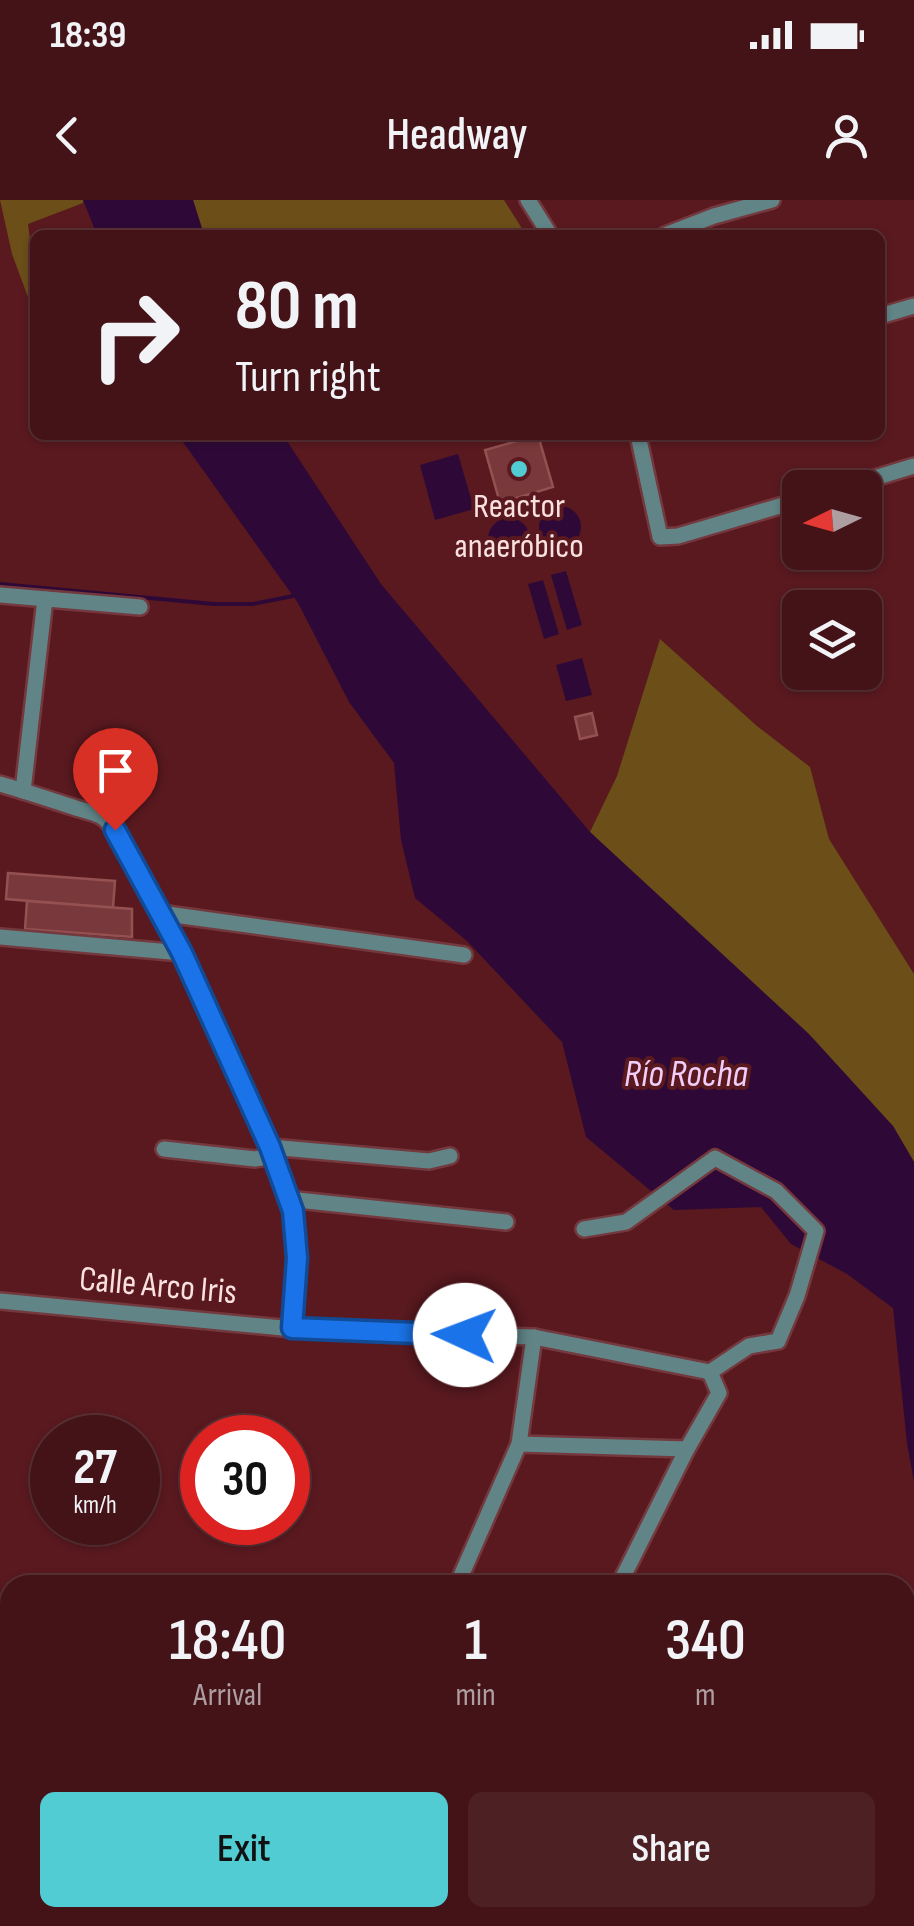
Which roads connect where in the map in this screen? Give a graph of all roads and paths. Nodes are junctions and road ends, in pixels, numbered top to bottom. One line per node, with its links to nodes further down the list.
1 (528, 200): 3 (street)
2 (772, 200): 4 (street)
3 (547, 230)
4 (678, 230)
5 (914, 306): 6 (street)
6 (885, 315)
7 (639, 440): 10 (street)
8 (914, 466): 9 (street)
9 (882, 476)
10 (782, 505)
11 (0, 595): 12 (street)
12 (44, 599): 13 (street); 15 (street)
13 (140, 608)
14 (0, 784): 15 (street)
15 (23, 791): 16 (street)
16 (160, 913): 18 (street); 19 (street)
17 (0, 937): 18 (street)
18 (182, 953): 21 (street)
19 (464, 954)
20 (164, 1149): 21 (street)
21 (271, 1152): 22 (street); 23 (street)
22 (450, 1156)
23 (288, 1199): 24 (street); 27 (street)
24 (506, 1222)
25 (584, 1229): 29 (street)
26 (0, 1302): 27 (street, Calle Arco Iris)
27 (292, 1328): 28 (street, Calle Arco Iris)
28 (534, 1337): 29 (street, Calle Arco Iris); 30 (street)
29 (710, 1372): 31 (street)
30 (519, 1444): 31 (street); 32 (street)
31 (686, 1450): 33 (street)
32 (461, 1575)
33 (623, 1575)

